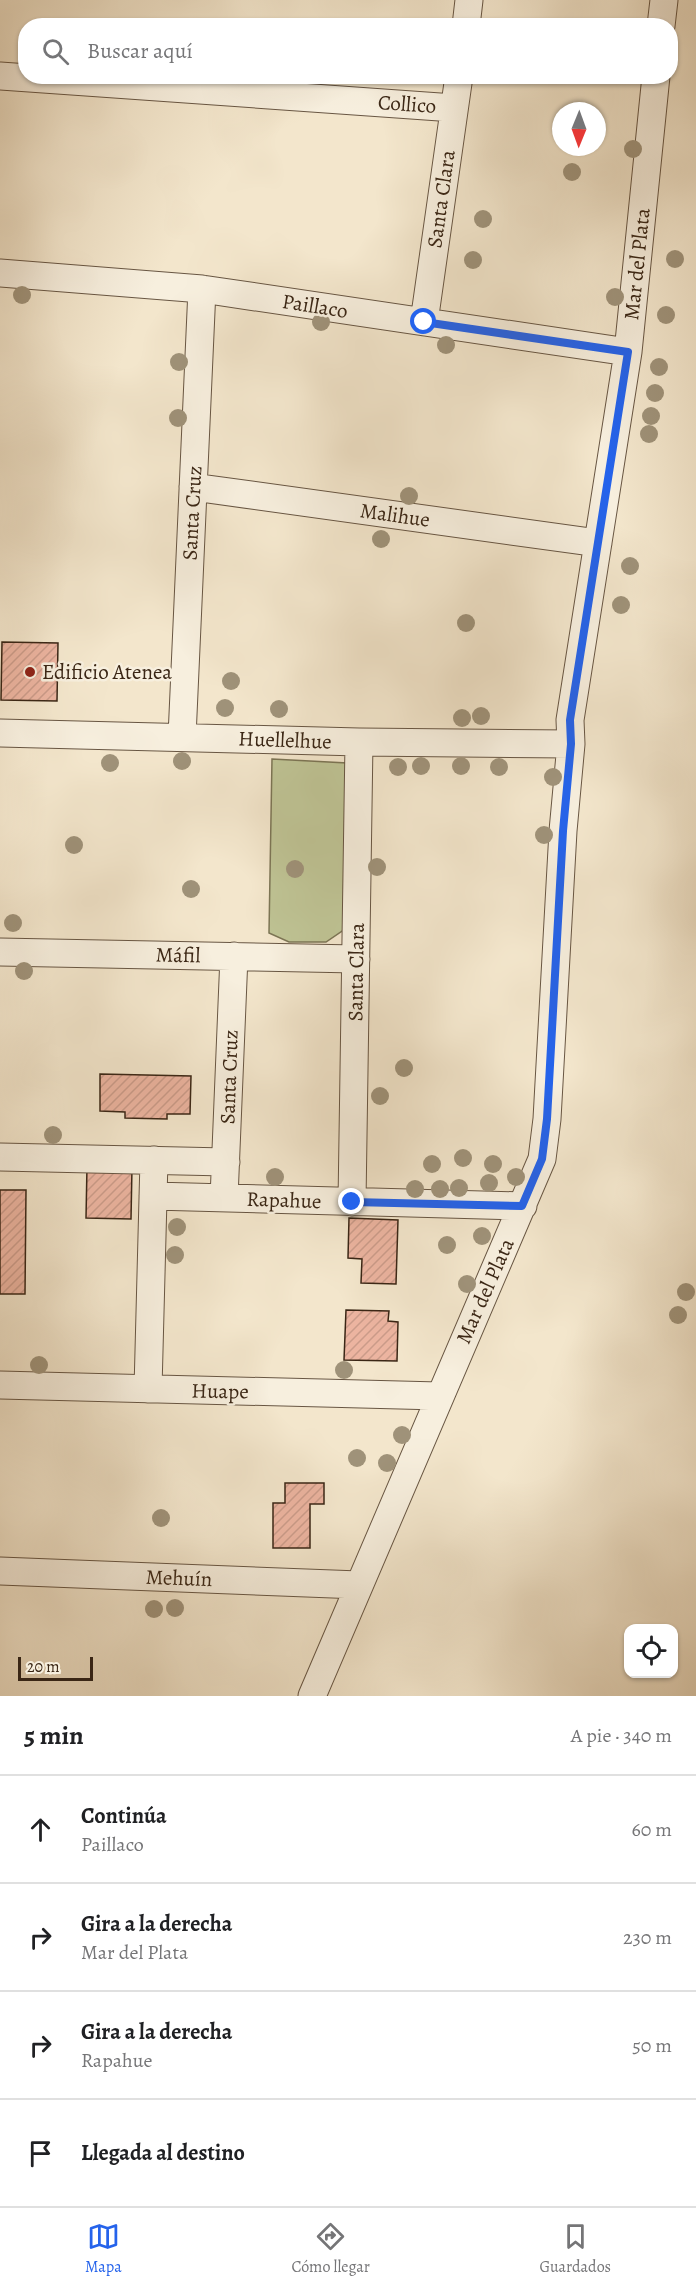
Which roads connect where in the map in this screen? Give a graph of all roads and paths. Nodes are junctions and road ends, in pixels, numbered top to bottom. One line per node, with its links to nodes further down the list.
1 (470, 0): 3 (street)
2 (664, 0): 4 (street)
3 (467, 18)
4 (662, 18)
5 (0, 76): 6 (street, Collico)
6 (18, 77)
7 (114, 84): 10 (street, Collico)
8 (458, 84): 10 (street, Santa Clara)
9 (655, 84): 14 (street, Mar del Plata)
10 (454, 108): 13 (street, Santa Clara)
11 (0, 273): 12 (street, Paillaco)
12 (202, 289): 13 (street, Paillaco); 15 (street, Santa Cruz)
13 (424, 322): 14 (street, Paillaco)
14 (628, 352): 16 (street, Mar del Plata)
15 (193, 487): 16 (street, Malihue); 18 (street, Santa Cruz)
16 (598, 543): 20 (street, Mar del Plata)
17 (0, 733): 18 (street, Huellelhue)
18 (182, 737): 19 (street, Huellelhue)
19 (359, 742): 20 (street, Huellelhue); 23 (street, Santa Clara)
20 (571, 744): 30 (street, Mar del Plata)
21 (0, 952): 22 (street, Máfil)
22 (234, 956): 23 (street, Máfil); 26 (street, Santa Cruz)
23 (356, 958): 29 (street, Santa Clara)
24 (0, 1157): 25 (street)
25 (154, 1160): 26 (street); 27 (street)
26 (226, 1162): 28 (street, Santa Cruz)
27 (153, 1196): 28 (street, Rapahue); 32 (street)
28 (224, 1198): 29 (street, Rapahue)
29 (352, 1202): 30 (street, Rapahue)
30 (522, 1206): 33 (street, Mar del Plata)
31 (0, 1385): 32 (street, Huape)
32 (148, 1389): 33 (street, Huape)
33 (439, 1396): 35 (street, Mar del Plata)
34 (0, 1571): 35 (street, Mehuín)
35 (359, 1585): 36 (street, Mar del Plata)
36 (312, 1696)

